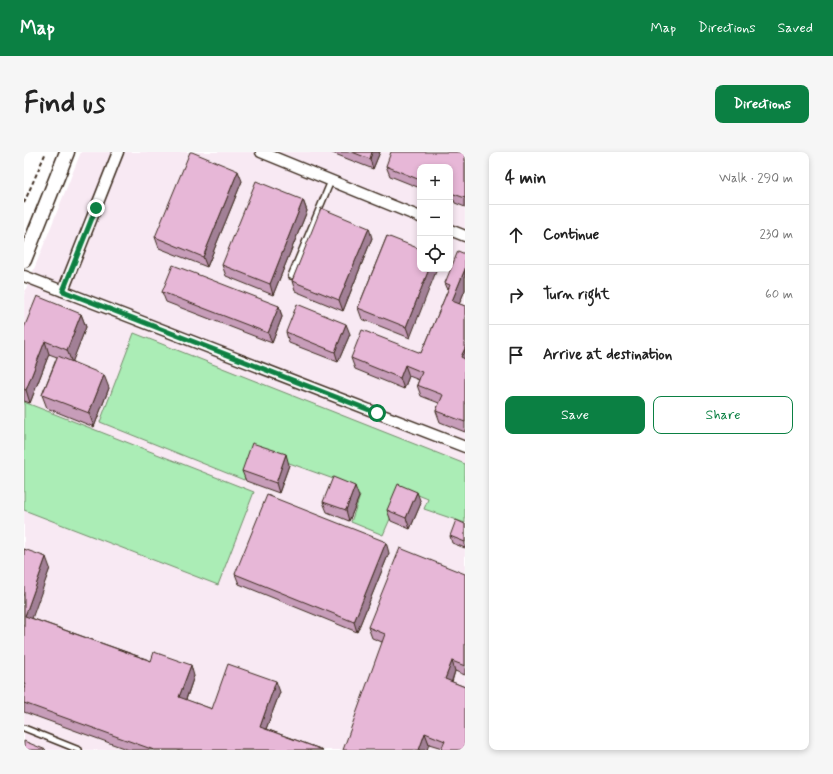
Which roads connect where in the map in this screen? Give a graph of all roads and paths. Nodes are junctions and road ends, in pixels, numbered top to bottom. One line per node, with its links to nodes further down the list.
1 (46, 152): 6 (path)
2 (67, 152): 10 (street)
3 (118, 152): 13 (street)
4 (261, 152): 5 (street)
5 (331, 181): 7 (street); 12 (lane)
6 (24, 203)
7 (417, 217)
8 (453, 231): 9 (street)
9 (465, 236)
10 (24, 260)
11 (24, 276): 13 (street)
12 (291, 276)
13 (63, 291): 14 (street)
14 (465, 447)
15 (24, 728): 16 (lane)
16 (80, 750)

